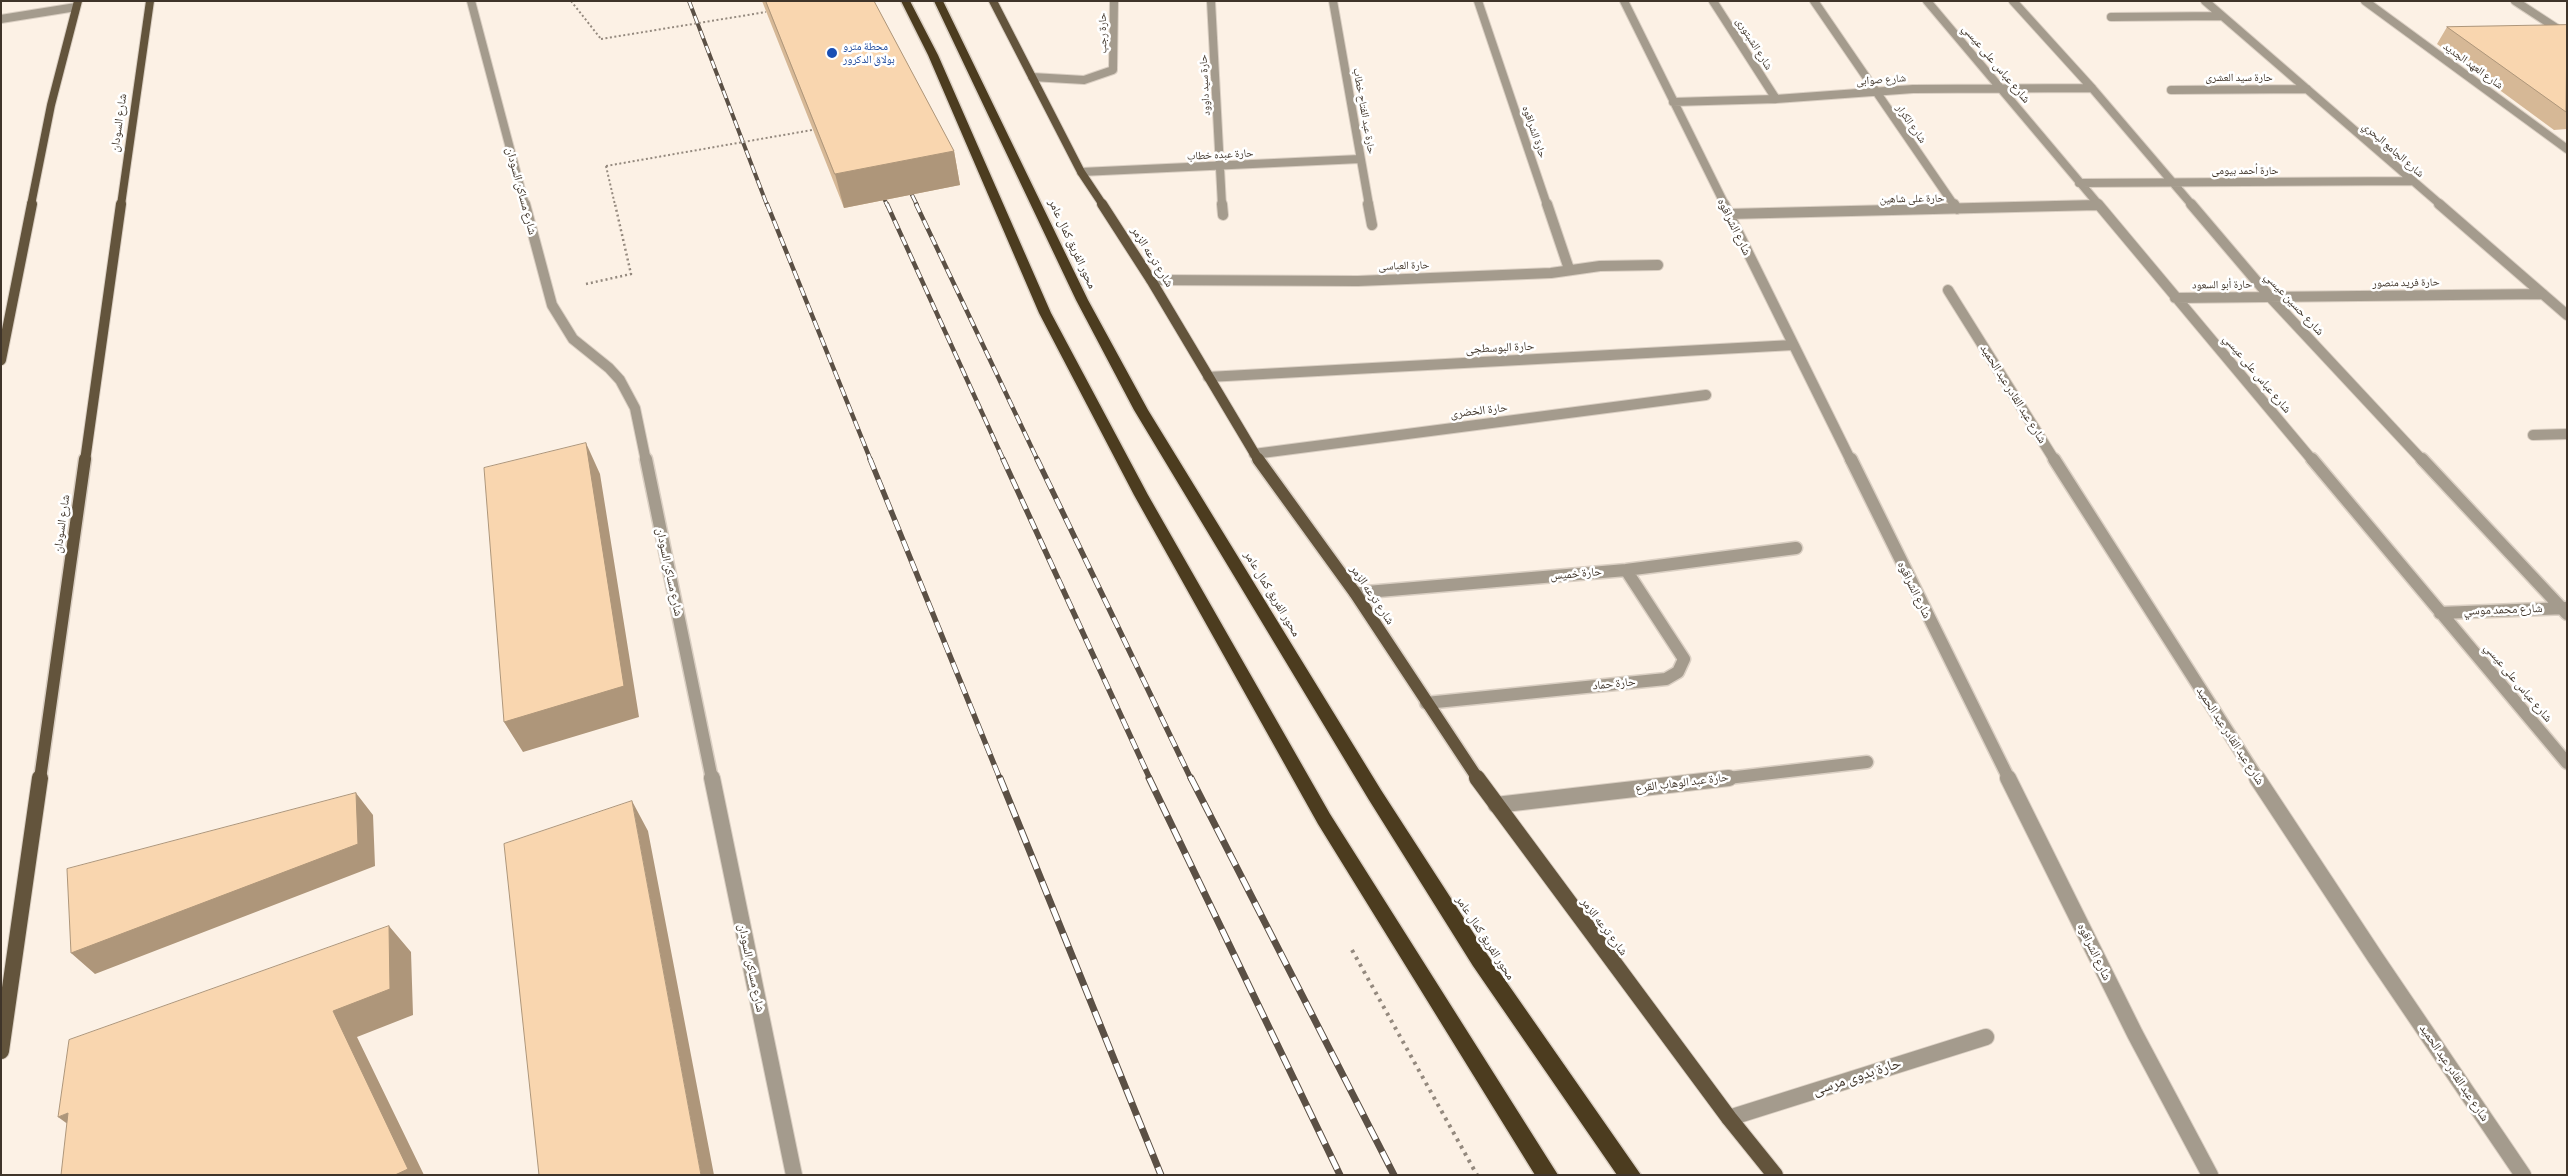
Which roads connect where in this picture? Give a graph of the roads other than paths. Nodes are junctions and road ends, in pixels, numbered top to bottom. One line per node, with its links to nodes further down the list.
1 (150, 1): 68 (main road, شارع السودان)
2 (471, 1): 70 (street, شارع مساكن السودان)
3 (905, 1): 71 (highway)
4 (938, 1): 72 (highway, محور الفريق كمال عامر)
5 (993, 1): 23 (main road, شارع ترعه الزمر)
6 (1114, 1): 23 (street, حارة رجب)
7 (1211, 1): 33 (street, حارة سيد داوود)
8 (1333, 1): 32 (street, حارة عبد الفتاح خطاب)
9 (1478, 1): 44 (street, حارة الشراقوه)
10 (1624, 1): 30 (street, شارع الشراقوه)
11 (1713, 1): 29 (street, شارع الشبتورى)
12 (1814, 1): 28 (street, شارع الكرار)
13 (1927, 1): 24 (street, شارع عباس على عيسي)
14 (2013, 1): 25 (street, شارع حسين عيسي)
15 (2205, 1): 19 (street, شارع الجامع البحري)
16 (2365, 1): 31 (street, شارع العهد الجديد)
17 (2515, 1): 22 (street)
18 (77, 4): 21 (street); 52 (main road)
19 (2222, 16): 20 (street); 26 (street, شارع الجامع البحري)
20 (2111, 17)
21 (1, 19)
22 (2567, 35)
23 (1032, 77): 34 (main road, شارع ترعه الزمر)
24 (1998, 87): 25 (street, شارع صوابى); 28 (street, شارع صوابى); 36 (street, شارع عباس على عيسي)
25 (2092, 88): 37 (street, شارع حسين عيسي)
26 (2307, 89): 27 (street, حارة سيد العشرى); 35 (street, شارع الجامع البحري)
27 (2171, 90)
28 (1874, 91): 29 (street, شارع صوابى); 39 (street, شارع الكرار)
29 (1776, 100): 30 (street, شارع صوابى)
30 (1673, 102): 40 (street, شارع الشراقوه)
31 (2567, 149)
32 (1360, 159): 33 (street, حارة عبده خطاب); 42 (street, حارة عبد الفتاح خطاب)
33 (1221, 167): 34 (street, حارة عبده خطاب); 41 (street, حارة سيد داوود)
34 (1081, 172): 45 (main road, شارع ترعه الزمر)
35 (2412, 181): 37 (street, حارة أحمد بيومى); 47 (street, شارع الجامع البحري)
36 (2079, 183): 37 (street, حارة أحمد بيومى); 38 (street, شارع عباس على عيسي)
37 (2171, 183): 48 (street, شارع حسين عيسي)
38 (2097, 205): 39 (street, حارة على شاهين); 49 (street, شارع عباس على عيسي)
39 (1957, 209): 40 (street, حارة على شاهين)
40 (1728, 214): 51 (street, شارع الشراقوه)
41 (1223, 215)
42 (1372, 225)
43 (1658, 265): 44 (street, حارة العباسى)
44 (1569, 269): 45 (street, حارة العباسى)
45 (1151, 280): 53 (main road, شارع ترعه الزمر)
46 (1948, 290): 75 (street, شارع عبد القادر عبد الحميد)
47 (2543, 294): 48 (street, حارة فريد منصور); 50 (street, شارع الجامع البحري)
48 (2270, 297): 49 (street, حارة أبو السعود); 61 (street, شارع حسين عيسي)
49 (2175, 298): 62 (street, شارع عباس على عيسي)
50 (2567, 315)
51 (1793, 345): 53 (street, حارة البوسطجى); 74 (street, شارع الشراقوه)
52 (1, 360)
53 (1208, 377): 57 (main road, شارع ترعه الزمر)
54 (1706, 395): 57 (street, حارة الخضرى)
55 (2567, 434): 56 (street)
56 (2533, 435)
57 (1254, 454): 60 (main road, شارع ترعه الزمر)
58 (1796, 548): 59 (street, حارة خميس)
59 (1626, 570): 60 (street, حارة خميس); 63 (street, حارة حماد)
60 (1355, 593): 63 (main road, شارع ترعه الزمر)
61 (2565, 610): 62 (street, شارع محمد موسي)
62 (2440, 613): 65 (street, شارع عباس على عيسي)
63 (1426, 703): 66 (main road, شارع ترعه الزمر)
64 (1868, 762): 66 (street, حارة عبد الوهاب القرع)
65 (2567, 763)
66 (1496, 805): 69 (main road, شارع ترعه الزمر)
67 (1986, 1037): 69 (street, حارة بدوى مرسى)
68 (1, 1051)
69 (1729, 1118): 73 (main road, شارع ترعه الزمر)
70 (794, 1175)
71 (1547, 1175)
72 (1630, 1175)
73 (1775, 1175)
74 (2210, 1175)
75 (2523, 1175)

